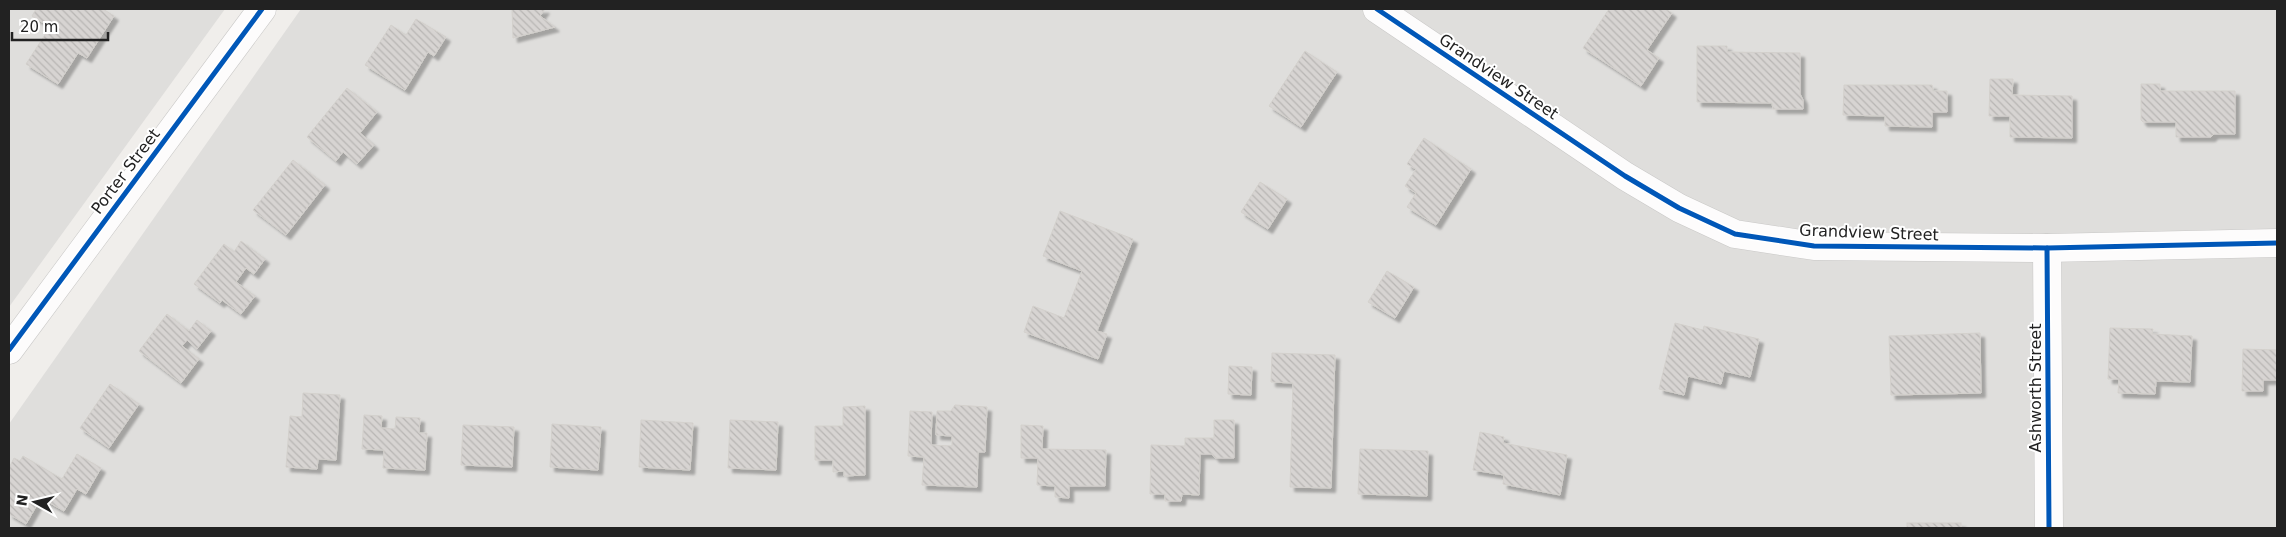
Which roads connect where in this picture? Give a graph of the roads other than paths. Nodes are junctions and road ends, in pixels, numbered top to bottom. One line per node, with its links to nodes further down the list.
1 (262, 9): 5 (street, Porter Street)
2 (1377, 9): 4 (street, Grandview Street)
3 (2277, 243): 4 (street, Grandview Street)
4 (2047, 248): 6 (street, Ashworth Street)
5 (9, 350)
6 (2049, 528)

